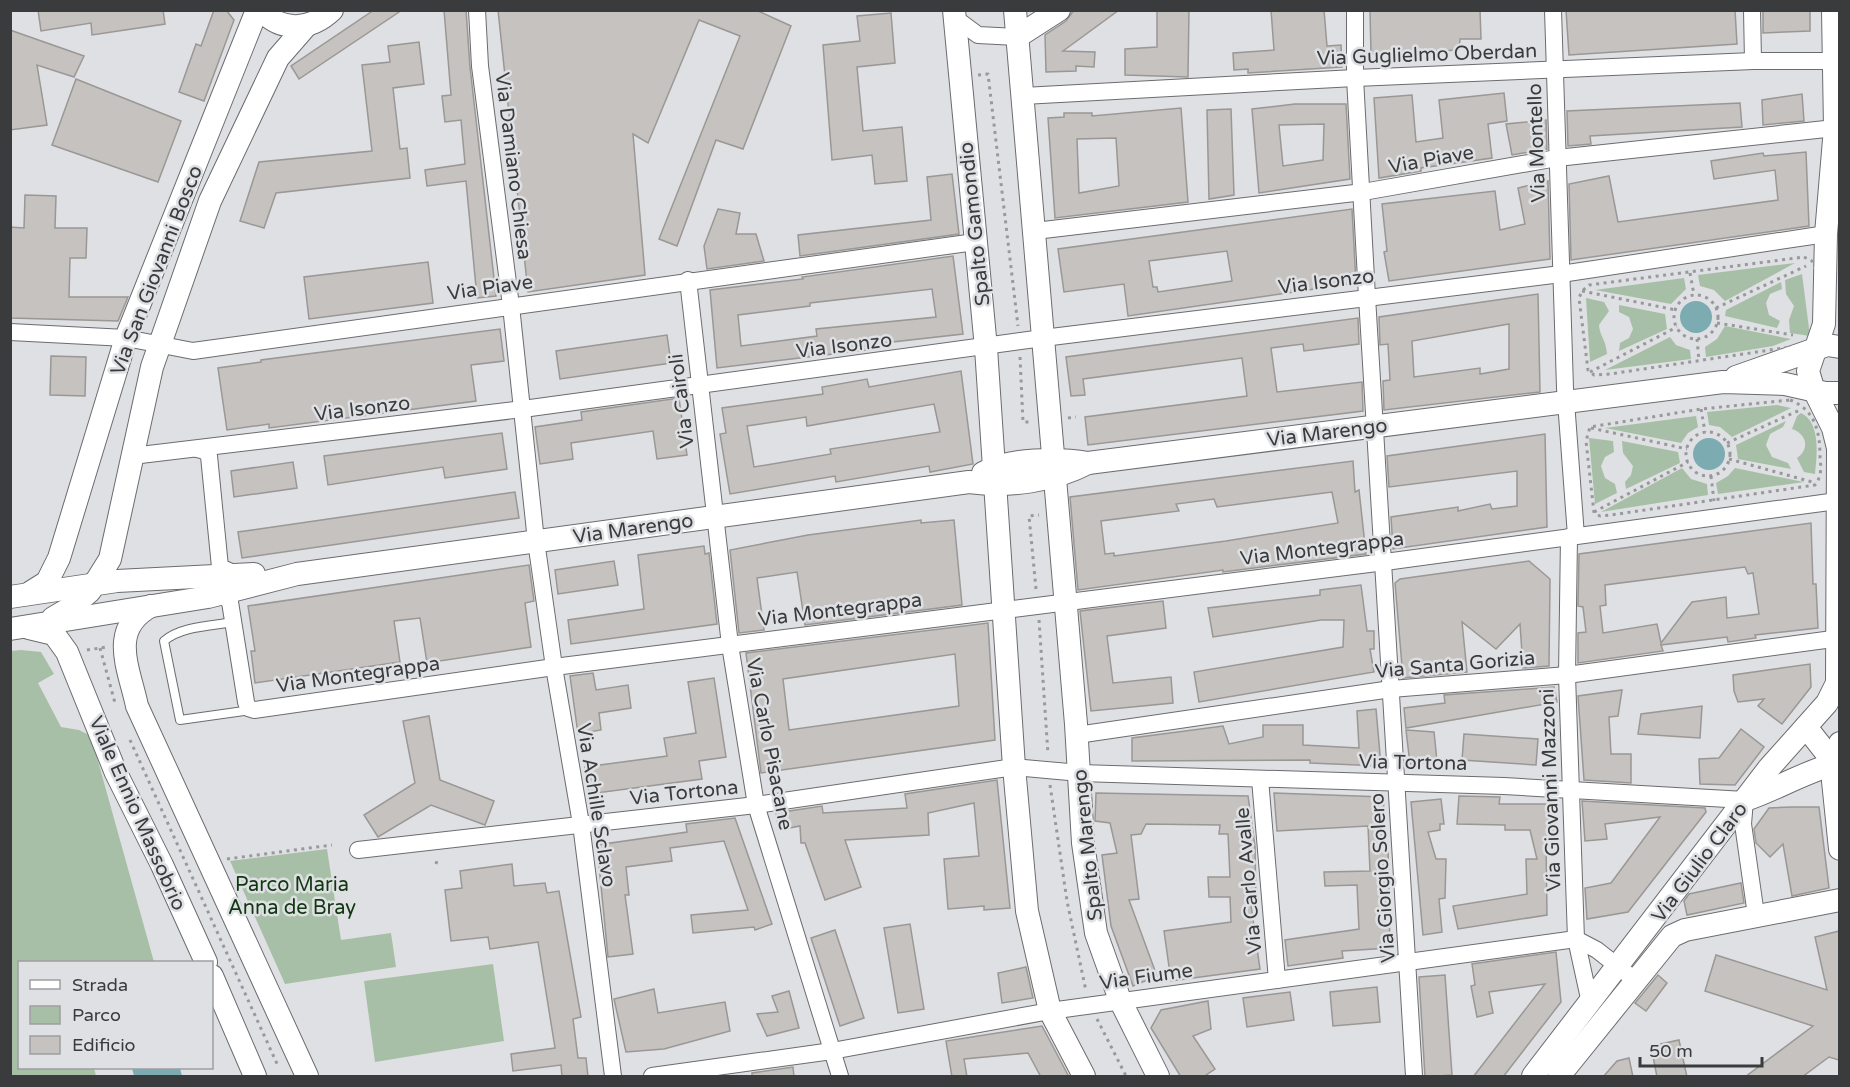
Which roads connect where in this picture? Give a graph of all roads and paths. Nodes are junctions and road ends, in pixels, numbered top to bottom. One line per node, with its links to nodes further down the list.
1 (259, 10): 10 (street, Via San Giovanni Bosco); 38 (street, Via San Giovanni Bosco)
2 (477, 10): 31 (street, Via Damiano Chiesa)
3 (1015, 10): 11 (street)
4 (1059, 10): 11 (street)
5 (1355, 10): 16 (street, Via Giorgio Solero)
6 (1553, 10): 14 (street, Via Montello)
7 (1752, 10): 13 (street)
8 (1833, 10): 12 (street)
9 (955, 14): 11 (street); 24 (street, Spalto Gamondio)
10 (323, 16): 41 (street, Via San Giovanni Bosco)
11 (1017, 37): 17 (street)
12 (1834, 60): 13 (street, Via Guglielmo Oberdan); 18 (street)
13 (1753, 61): 14 (street, Via Guglielmo Oberdan)
14 (1554, 70): 16 (street, Via Guglielmo Oberdan); 19 (street, Via Montello)
15 (988, 74): 42 (path)
16 (1355, 78): 17 (street, Via Guglielmo Oberdan); 20 (street, Via Giorgio Solero)
17 (1023, 96): 23 (street)
18 (1835, 128): 19 (street, Via Piave); 22 (street)
19 (1557, 158): 20 (street, Via Piave); 26 (street, Via Montello)
20 (1363, 192): 23 (street, Via Piave); 30 (street, Via Giorgio Solero)
21 (1839, 209): 22 (street)
22 (1836, 230): 26 (street, Via Isonzo); 37 (street); 43 (street)
23 (1035, 231): 39 (street)
24 (975, 242): 27 (street, Via Piave); 45 (street, Spalto Gamondio)
25 (1690, 273): 28 (path); 29 (path); 32 (path)
26 (1561, 274): 30 (street, Via Isonzo); 51 (street, Via Montello)
27 (688, 280): 31 (street, Via Piave); 48 (street, Via Cairoli)
28 (1582, 291): 33 (path); 46 (path)
29 (1694, 295): 32 (path); 33 (path)
30 (1367, 297): 39 (street, Via Isonzo); 55 (street, Via Giorgio Solero)
31 (511, 306): 41 (street, Via Piave); 52 (street, Via Damiano Chiesa)
32 (1716, 308): 34 (path)
33 (1676, 310): 35 (path)
34 (1717, 323): 40 (path); 43 (path)
35 (1677, 327): 40 (path); 46 (path)
36 (10, 332): 38 (street, Via Piave)
37 (1839, 332)
38 (126, 338): 41 (street, Via Piave); 76 (street, Via San Giovanni Bosco)
39 (1043, 338): 42 (street, Via Isonzo); 64 (street)
40 (1697, 338): 46 (path)
41 (160, 342): 61 (street, Via San Giovanni Bosco)
42 (1020, 342): 45 (street, Via Isonzo); 54 (path)
43 (1806, 343): 44 (street); 47 (street); 50 (street)
44 (1839, 346)
45 (986, 348): 48 (street, Via Isonzo); 66 (street, Spalto Gamondio)
46 (1590, 372)
47 (1723, 382): 50 (street); 51 (street, Via Marengo)
48 (700, 385): 52 (street, Via Isonzo); 73 (street, Via Cairoli)
49 (1839, 393): 50 (street)
50 (1808, 398): 53 (path); 58 (path); 67 (path); 69 (street, Via Giulio Claro)
51 (1566, 402): 55 (street, Via Marengo); 74 (street, Via Giovanni Mazzoni)
52 (523, 409): 60 (street, Via Isonzo); 75 (street, Via Damiano Chiesa)
53 (1701, 409): 56 (path); 57 (path)
54 (1023, 422)
55 (1374, 426): 64 (street, Via Marengo); 77 (street, Via Giorgio Solero)
56 (1590, 427): 59 (path); 71 (path)
57 (1705, 432): 58 (path); 59 (path)
58 (1727, 443): 62 (path)
59 (1687, 449): 63 (path)
60 (197, 450): 61 (street, Via Isonzo); 79 (street)
61 (132, 456): 70 (street, Via San Giovanni Bosco)
62 (1729, 459): 65 (path); 67 (path)
63 (1688, 462): 65 (path); 71 (path)
64 (1054, 468): 66 (street, Via Marengo); 84 (street)
65 (1710, 475): 68 (path)
66 (995, 476): 73 (street, Via Marengo); 87 (street, Spalto Gamondio)
67 (1816, 483): 68 (path)
68 (1714, 501): 71 (path)
69 (1837, 501): 74 (street, Via Montegrappa); 90 (street, Via Giulio Claro)
70 (122, 504): 80 (street); 83 (street); 83 (street, Via San Giovanni Bosco)
71 (1594, 512)
72 (1029, 516): 86 (path)
73 (716, 517): 75 (street, Via Marengo); 91 (street, Via Carlo Pisacane)
74 (1572, 537): 77 (street, Via Montegrappa); 96 (street, Via Giovanni Mazzoni)
75 (536, 541): 78 (street, Via Marengo); 95 (street, Via Achille Sclavo)
76 (62, 553): 81 (street, Via San Giovanni Bosco); 83 (street)
77 (1385, 562): 84 (street, Via Montegrappa); 97 (street, Via Giorgio Solero)
78 (297, 574): 79 (street, Via Marengo); 82 (street, Via Marengo)
79 (237, 575): 80 (street, Via Marengo)
80 (156, 579): 83 (street, Via Marengo)
81 (21, 595): 83 (street)
82 (208, 597): 85 (street, Via Marengo); 88 (street, Via Montegrappa)
83 (86, 601): 85 (street, Via Marengo); 89 (street); 93 (street); 94 (street)
84 (1066, 602): 86 (street, Via Montegrappa); 102 (street, Spalto Marengo)
85 (157, 604): 93 (street)
86 (1038, 605): 87 (street, Via Montegrappa); 103 (path)
87 (1004, 609): 91 (street, Via Montegrappa); 105 (street)
88 (233, 622): 99 (street, Via Montegrappa); 99 (lane)
89 (16, 628): 94 (street)
90 (1839, 638): 96 (street, Via Santa Gorizia); 100 (street, Via Giulio Claro)
91 (730, 645): 95 (street, Via Montegrappa); 111 (street, Via Carlo Pisacane)
92 (99, 648): 93 (path); 94 (path); 98 (path)
93 (123, 649): 134 (street)
94 (73, 658): 122 (street, Viale Ennio Massobrio)
95 (554, 667): 99 (street, Via Montegrappa); 112 (street, Via Achille Sclavo)
96 (1567, 675): 97 (street, Via Santa Gorizia); 109 (street, Via Giovanni Mazzoni)
97 (1392, 689): 102 (street, Via Santa Gorizia); 108 (street, Via Giorgio Solero)
98 (116, 705)
99 (252, 710)
100 (1806, 727): 104 (street); 110 (street, Via Giulio Claro)
101 (128, 735): 132 (path)
102 (1077, 735): 106 (street, Spalto Marengo)
103 (1046, 738)
104 (1838, 757): 110 (street); 114 (street)
105 (1014, 767): 106 (street, Via Tortona); 111 (street, Via Tortona); 129 (street)
106 (1080, 772): 107 (street, Via Tortona); 127 (street, Spalto Marengo)
107 (1260, 779): 108 (street, Via Tortona); 126 (street, Via Carlo Avalle)
108 (1397, 783): 109 (street, Via Tortona); 123 (street, Via Giorgio Solero)
109 (1570, 789): 110 (street, Via Tortona); 121 (street, Via Giovanni Mazzoni)
110 (1745, 800): 120 (street); 124 (street, Via Giulio Claro)
111 (756, 805): 112 (street, Via Tortona); 130 (street, Via Carlo Pisacane)
112 (581, 824): 115 (street, Via Tortona); 135 (street, Via Achille Sclavo)
113 (332, 845): 117 (path)
114 (1839, 849)
115 (358, 850)
116 (443, 852): 118 (path)
117 (224, 859)
118 (436, 864)
119 (1839, 900): 120 (street)
120 (1756, 915): 124 (street)
121 (1576, 939): 123 (street, Via Fiume); 124 (street); 128 (street, Via Giovanni Mazzoni)
122 (205, 961)
123 (1409, 963): 126 (street, Via Fiume); 140 (street, Via Giorgio Solero)
124 (1627, 973): 128 (street, Via Giulio Claro); 131 (street)
125 (213, 978): 133 (street)
126 (1277, 980): 127 (street, Via Fiume)
127 (1120, 1000): 129 (street, Via Fiume); 139 (street, Spalto Marengo)
128 (1590, 1003): 141 (street, Via Giulio Claro)
129 (1050, 1011): 130 (street, Via Fiume); 138 (street)
130 (832, 1051): 136 (street, Via Fiume); 137 (street, Via Carlo Pisacane)
131 (1577, 1054): 142 (street); 143 (street)
132 (278, 1066)
133 (255, 1077)
134 (307, 1077)
135 (613, 1077)
136 (652, 1077)
137 (840, 1077)
138 (1084, 1077)
139 (1158, 1077)
140 (1414, 1077)
141 (1533, 1077)
142 (1559, 1077)
143 (1578, 1077)

